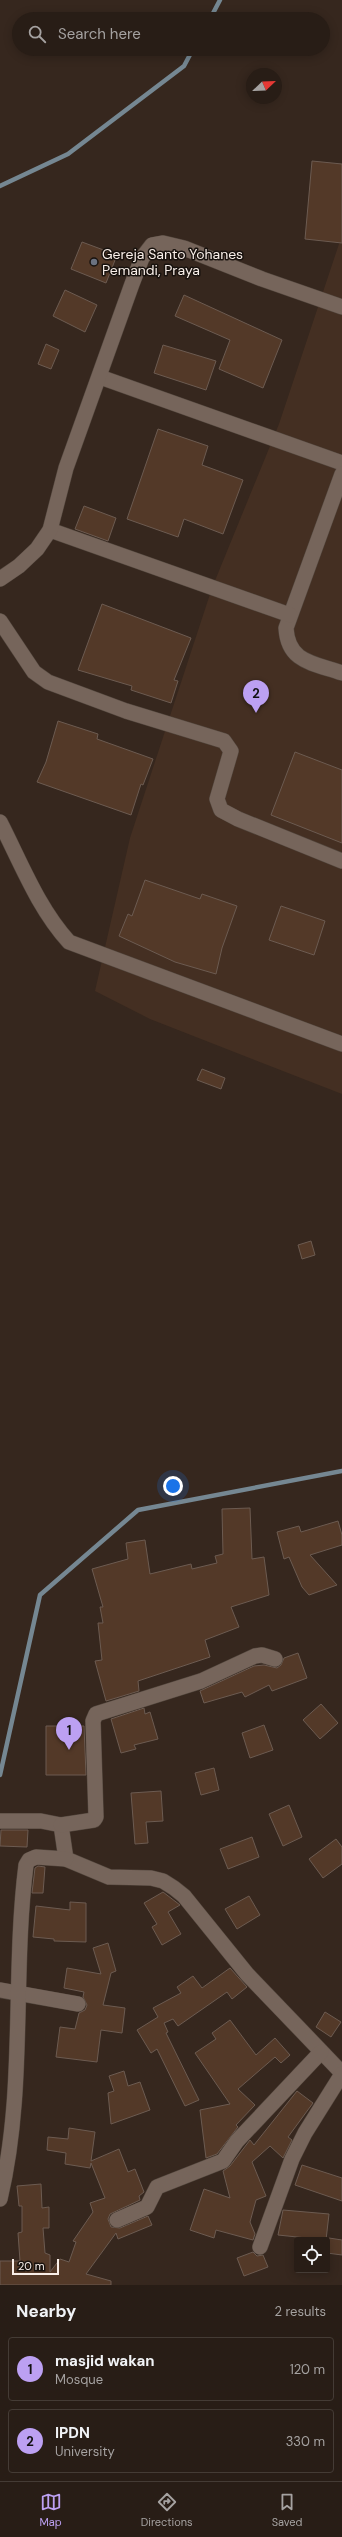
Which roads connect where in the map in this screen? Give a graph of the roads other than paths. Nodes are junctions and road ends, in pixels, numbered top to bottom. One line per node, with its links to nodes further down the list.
1 (342, 307): 2 (street)
2 (100, 377): 3 (street); 5 (street)
3 (342, 463)
4 (342, 474): 7 (street)
5 (50, 530): 6 (street); 7 (street)
6 (0, 579)
7 (290, 615): 9 (street)
8 (0, 621): 11 (street)
9 (342, 674)
10 (0, 822): 12 (street)
11 (342, 861)
12 (342, 1044)
13 (275, 1659): 15 (street)
14 (1, 1821): 15 (street)
15 (61, 1824): 16 (street)
16 (66, 1859): 18 (street); 20 (street)
17 (0, 1990): 18 (street)
18 (18, 1991): 19 (street); 22 (street)
19 (78, 2004)
20 (321, 2052): 21 (street); 23 (street)
21 (342, 2073): 24 (street)
22 (0, 2199)
23 (117, 2220)
24 (260, 2247)

